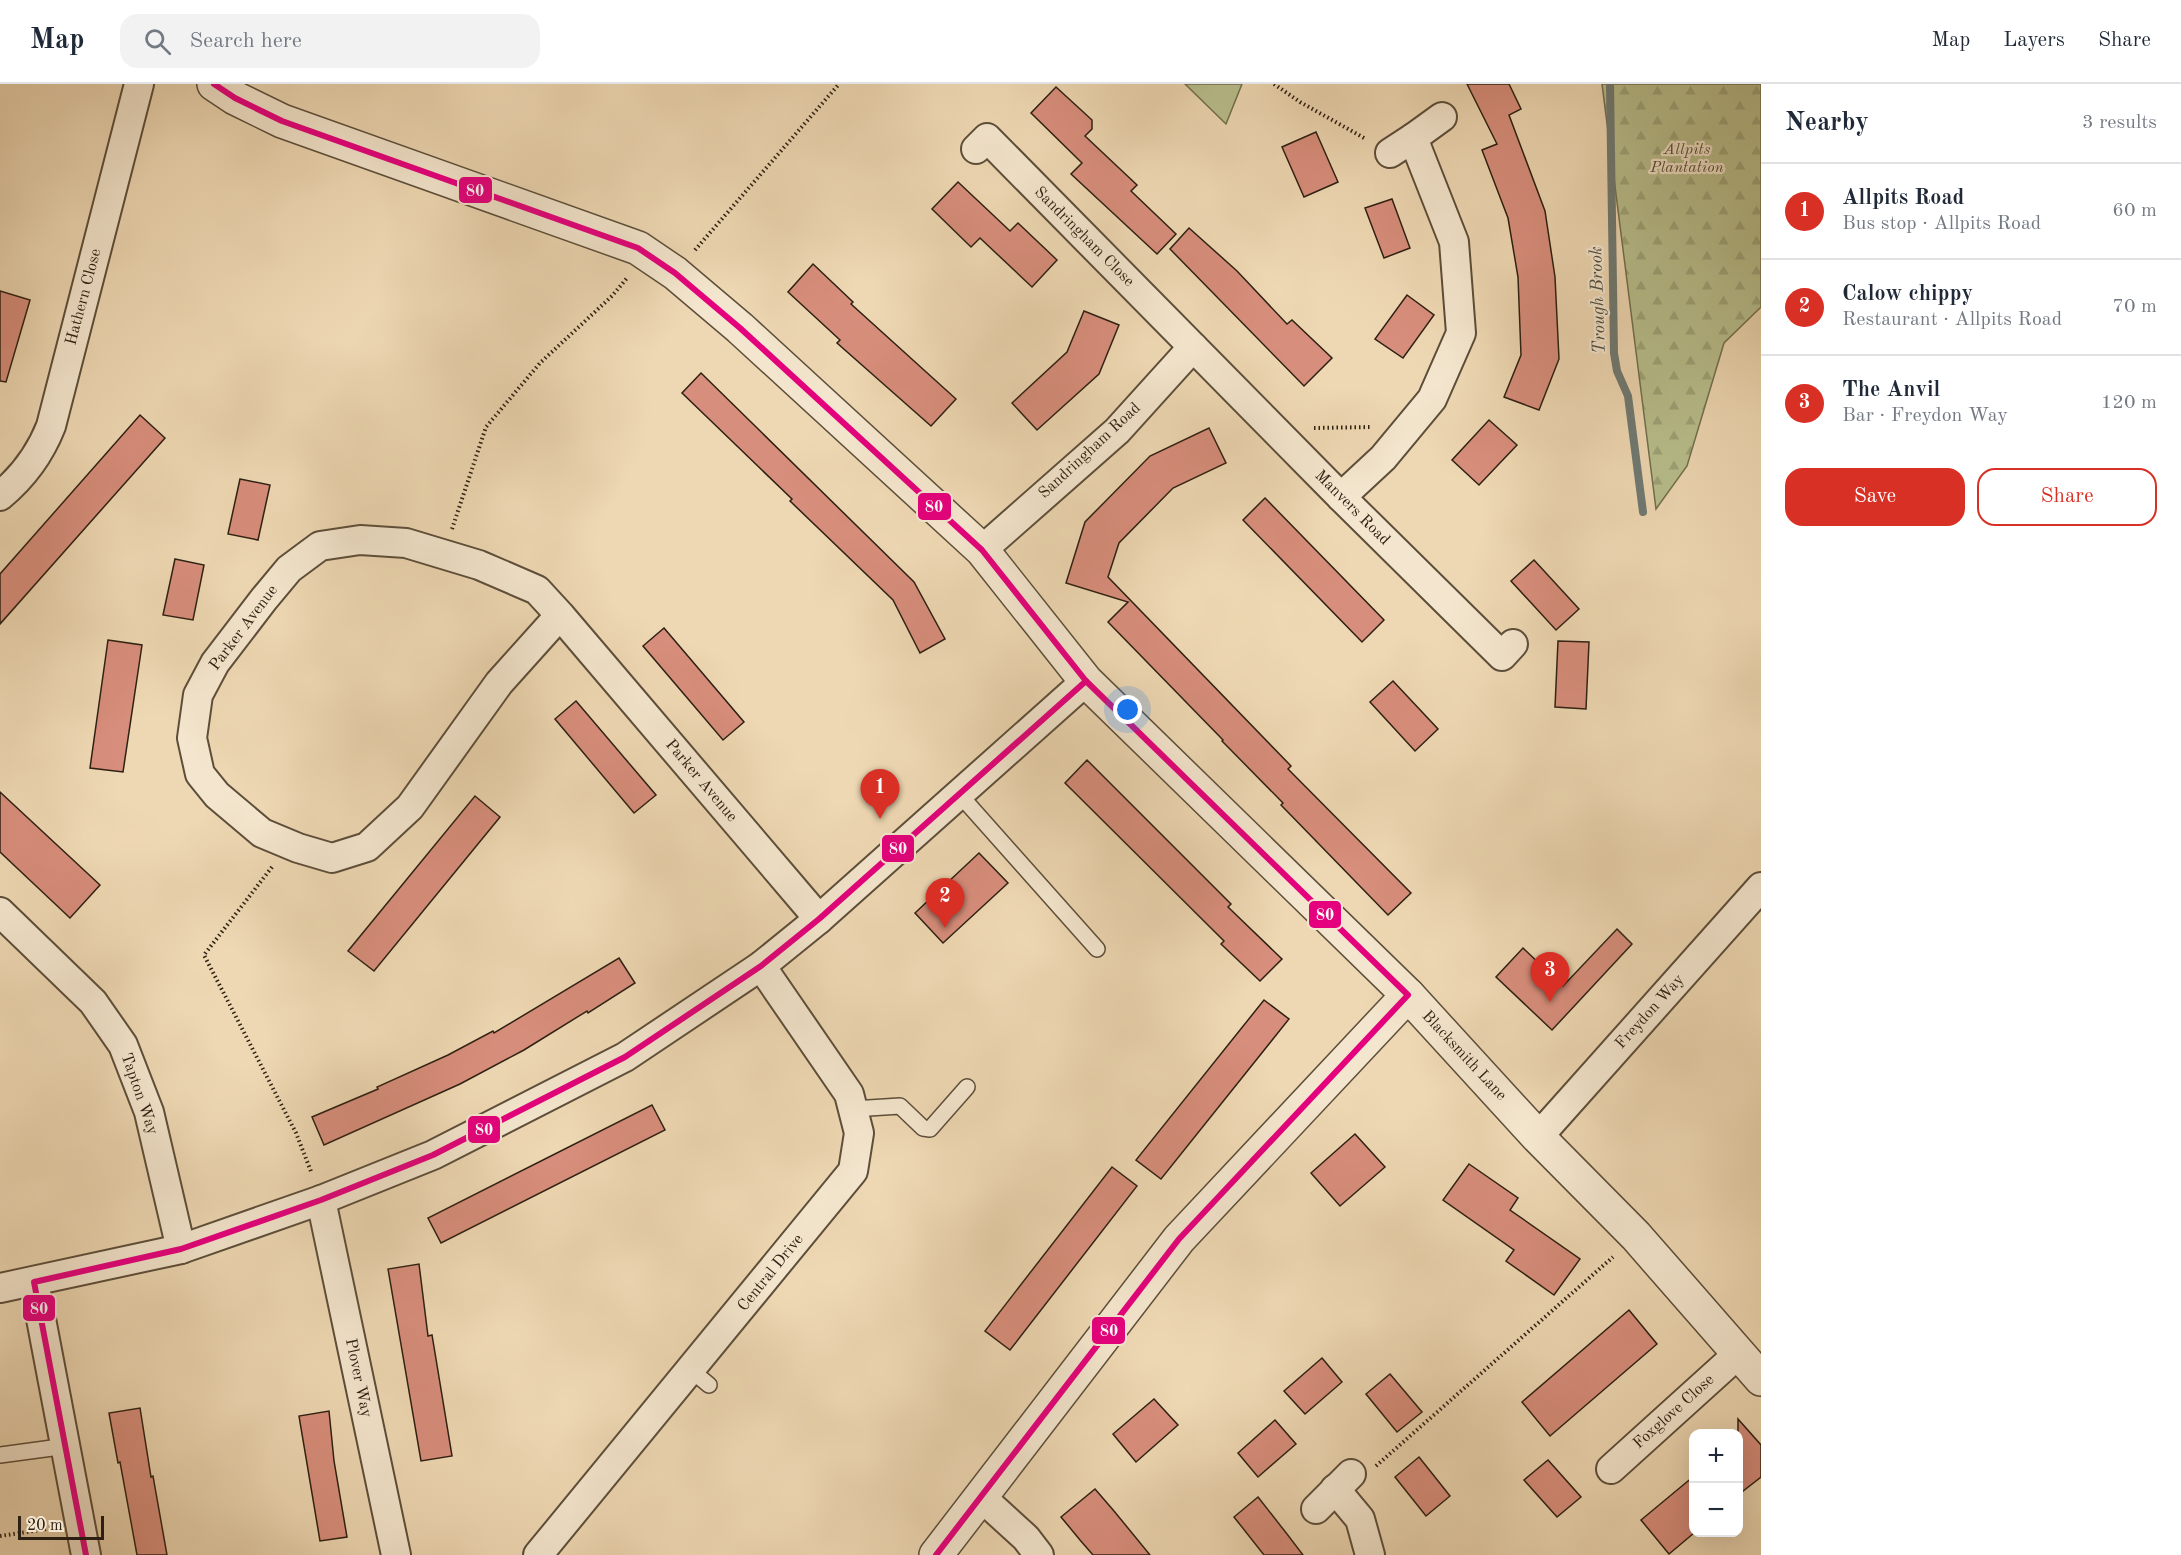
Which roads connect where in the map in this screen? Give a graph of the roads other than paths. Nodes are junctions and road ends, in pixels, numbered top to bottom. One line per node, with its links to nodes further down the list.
1 (139, 84): 8 (street, Hathern Close)
2 (214, 84): 10 (street, Blacksmith Lane)
3 (1442, 117): 4 (street)
4 (1413, 138): 6 (street); 9 (street)
5 (976, 149): 7 (street, Sandringham Close)
6 (1390, 153)
7 (1193, 347): 9 (street, Manvers Road); 10 (street, Sandringham Road)
8 (0, 496)
9 (1341, 497): 12 (street, Manvers Road)
10 (982, 550): 13 (street, Blacksmith Lane)
11 (560, 615): 11 (street, Parker Avenue); 17 (street, Parker Avenue)
12 (1501, 656)
13 (1086, 681): 14 (street); 20 (street, Blacksmith Lane)
14 (960, 795): 17 (street); 18 (lane)
15 (1761, 887): 23 (street, Freydon Way)
16 (0, 912): 25 (street, Tapton Way)
17 (819, 919): 19 (street)
18 (1097, 949)
19 (761, 966): 22 (street, Central Drive); 24 (street)
20 (1408, 995): 23 (street, Blacksmith Lane); 34 (street)
21 (967, 1088): 22 (lane)
22 (853, 1109): 37 (street, Central Drive)
23 (1538, 1137): 28 (street, Blacksmith Lane)
24 (321, 1200): 25 (street); 36 (street, Plover Way)
25 (181, 1250): 26 (street)
26 (34, 1282): 27 (street); 30 (street)
27 (0, 1288)
28 (1737, 1354): 29 (street, Blacksmith Lane); 32 (street, Foxglove Close)
29 (1761, 1379)
30 (67, 1446): 31 (lane); 35 (street)
31 (0, 1455)
32 (1611, 1469)
33 (1334, 1491): 40 (street)
34 (981, 1496): 38 (street); 39 (street)
35 (86, 1555)
36 (396, 1555)
37 (538, 1555)
38 (936, 1555)
39 (1039, 1555)
40 (1370, 1555)

